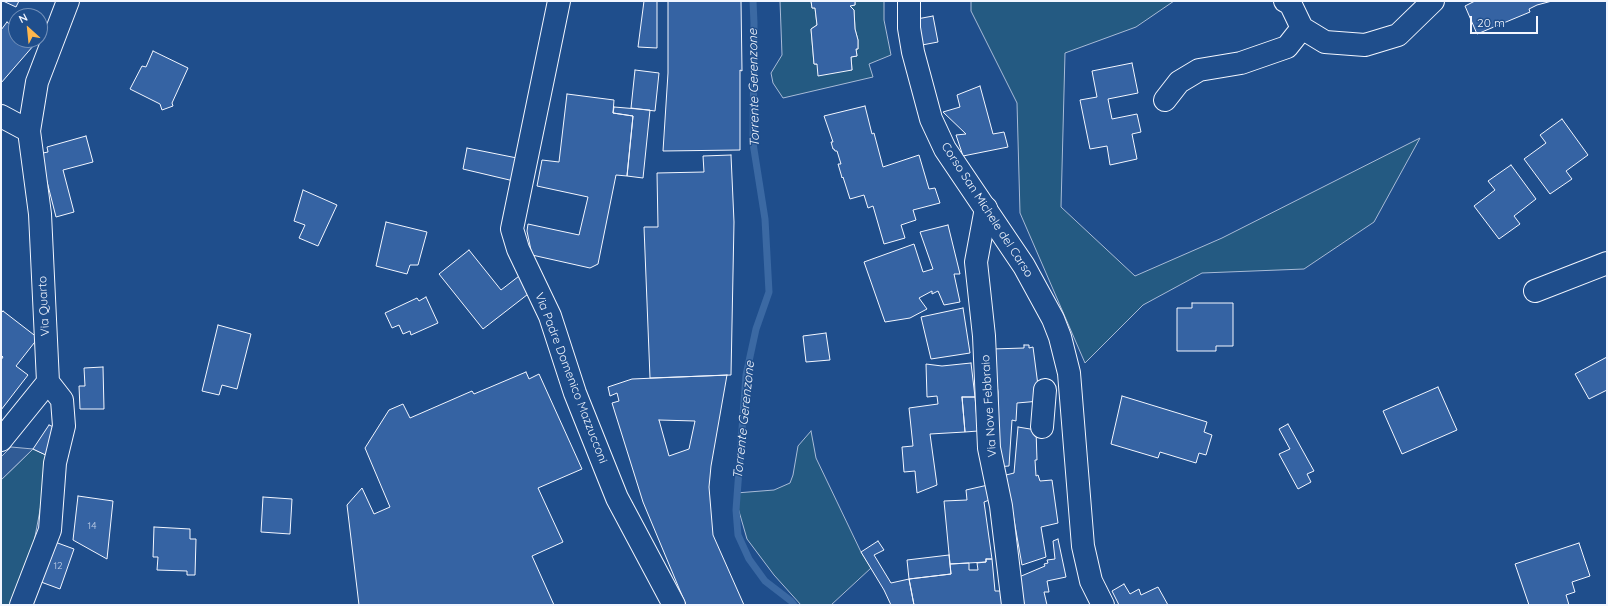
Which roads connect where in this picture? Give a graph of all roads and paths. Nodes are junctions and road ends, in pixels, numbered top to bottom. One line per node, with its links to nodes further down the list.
1 (68, 1): 9 (street, Via Quarto)
2 (559, 1): 18 (street, Via Padre Domenico Mazzucconi)
3 (909, 1): 10 (street, Corso San Michele del Carso)
4 (1285, 1): 6 (street)
5 (1433, 1): 6 (street)
6 (1302, 28): 7 (street)
7 (1165, 100)
8 (1, 116): 9 (street)
9 (29, 131): 13 (street, Via Quarto)
10 (986, 208): 19 (street, Via Nove Febbraio); 20 (street, Corso San Michele del Carso)
11 (1607, 263): 12 (street)
12 (1535, 291)
13 (48, 382): 16 (street); 17 (street)
14 (1044, 390): 15 (street)
15 (1042, 427)
16 (1, 440)
17 (21, 605)
18 (674, 605)
19 (1013, 605)
20 (1103, 605)

